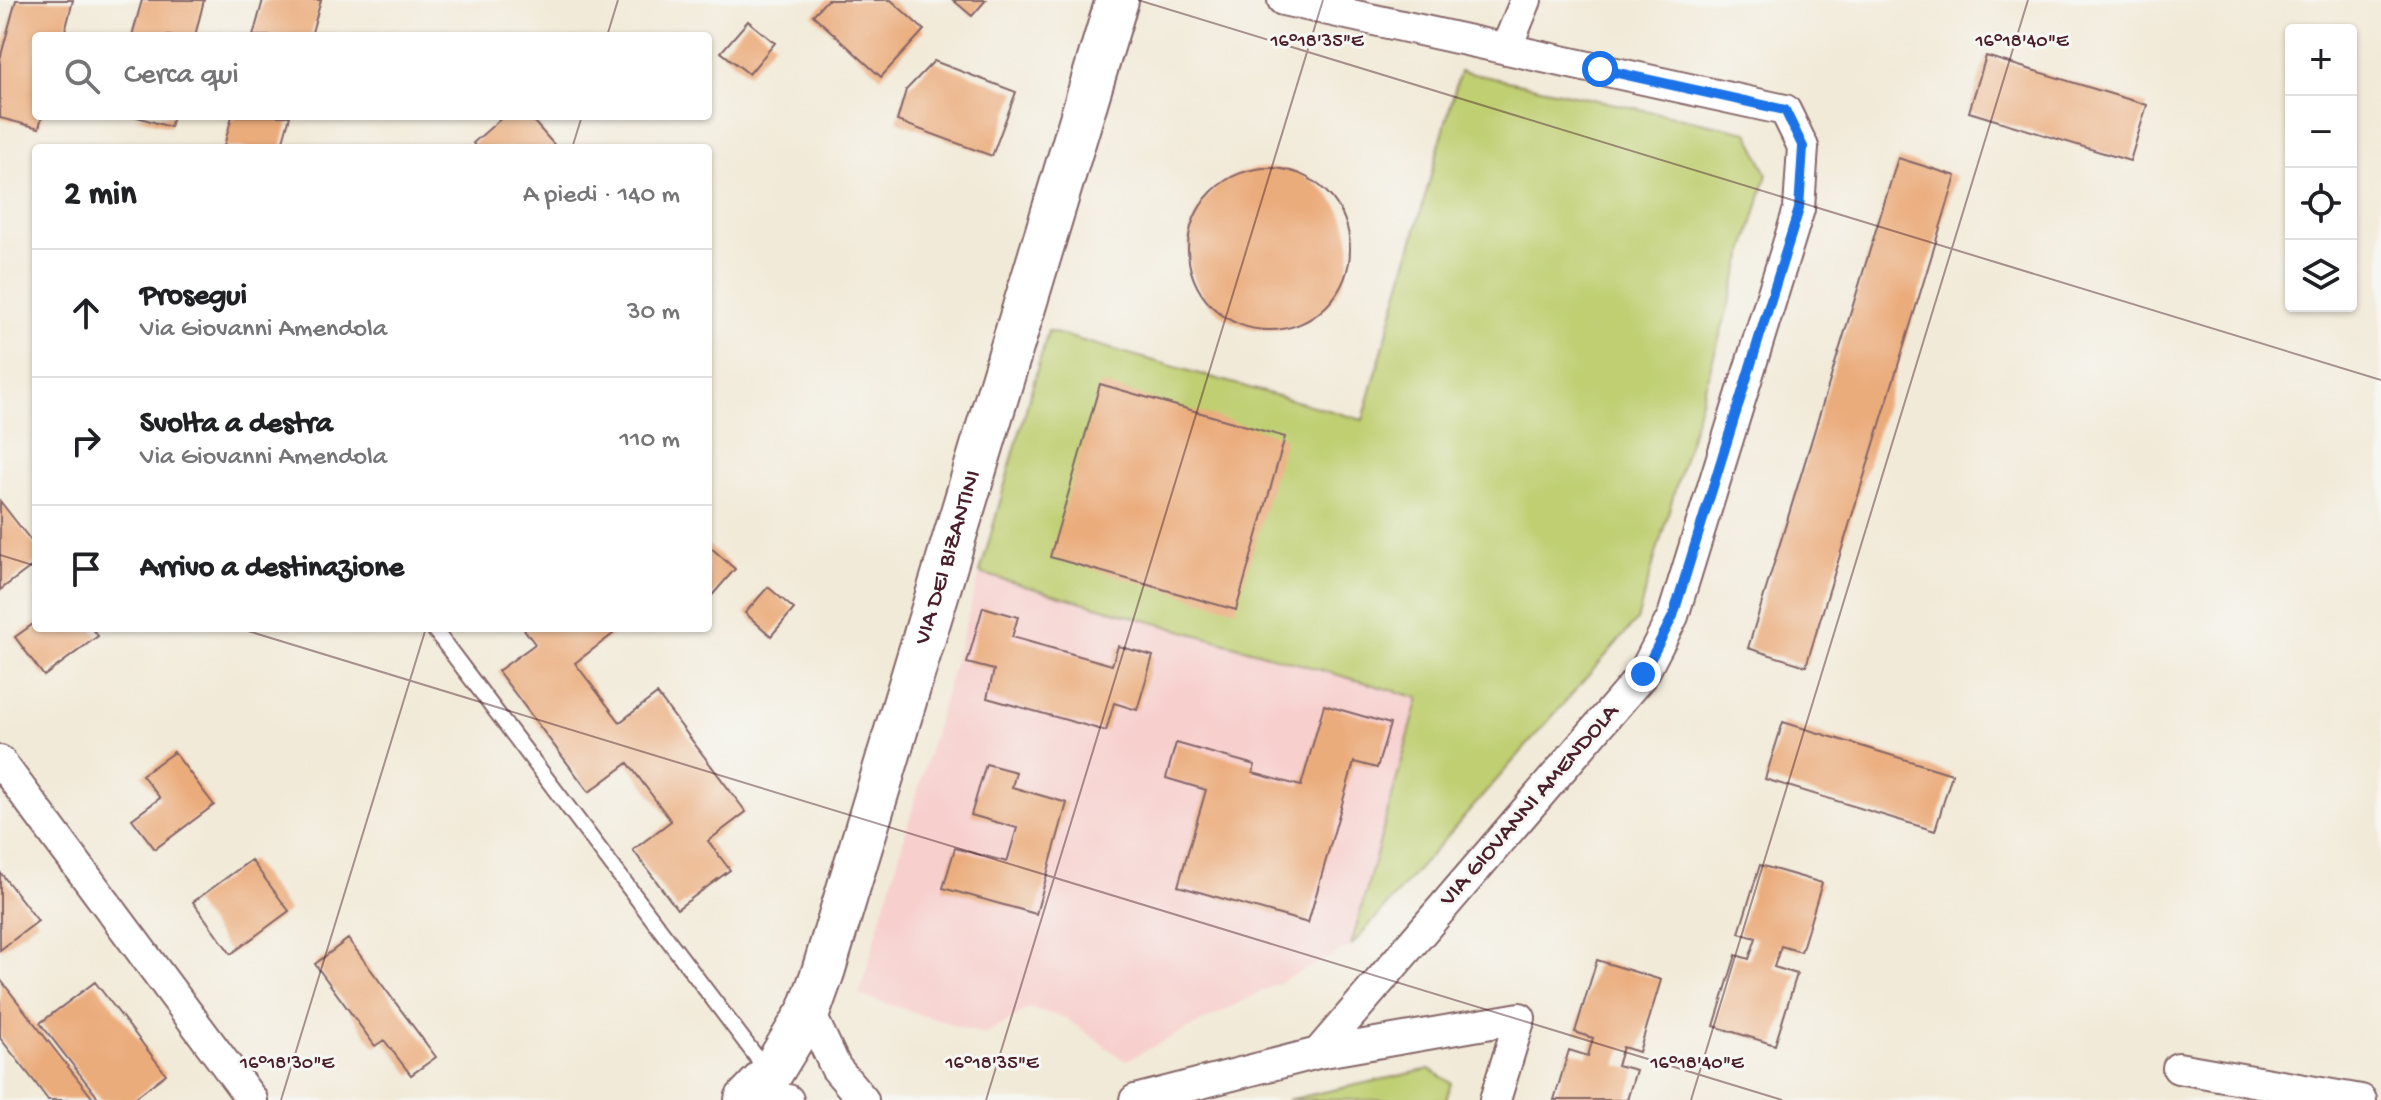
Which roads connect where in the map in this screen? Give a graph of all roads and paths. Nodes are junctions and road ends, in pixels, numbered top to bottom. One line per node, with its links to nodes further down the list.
1 (1117, 0): 7 (street, VIA DEI BIZANTINI)
2 (1283, 0): 4 (street, VIA GIOVANNI AMENDOLA)
3 (1526, 0): 4 (street)
4 (1506, 49): 8 (street, VIA GIOVANNI AMENDOLA)
5 (436, 632): 10 (lane)
6 (0, 761): 11 (street)
7 (809, 1011): 10 (street, VIA DEI BIZANTINI); 12 (street)
8 (1318, 1053): 13 (street); 14 (street)
9 (2178, 1068): 15 (street)
10 (763, 1093)
11 (252, 1100)
12 (863, 1100)
13 (1135, 1100)
14 (1495, 1100)
15 (2361, 1100)

